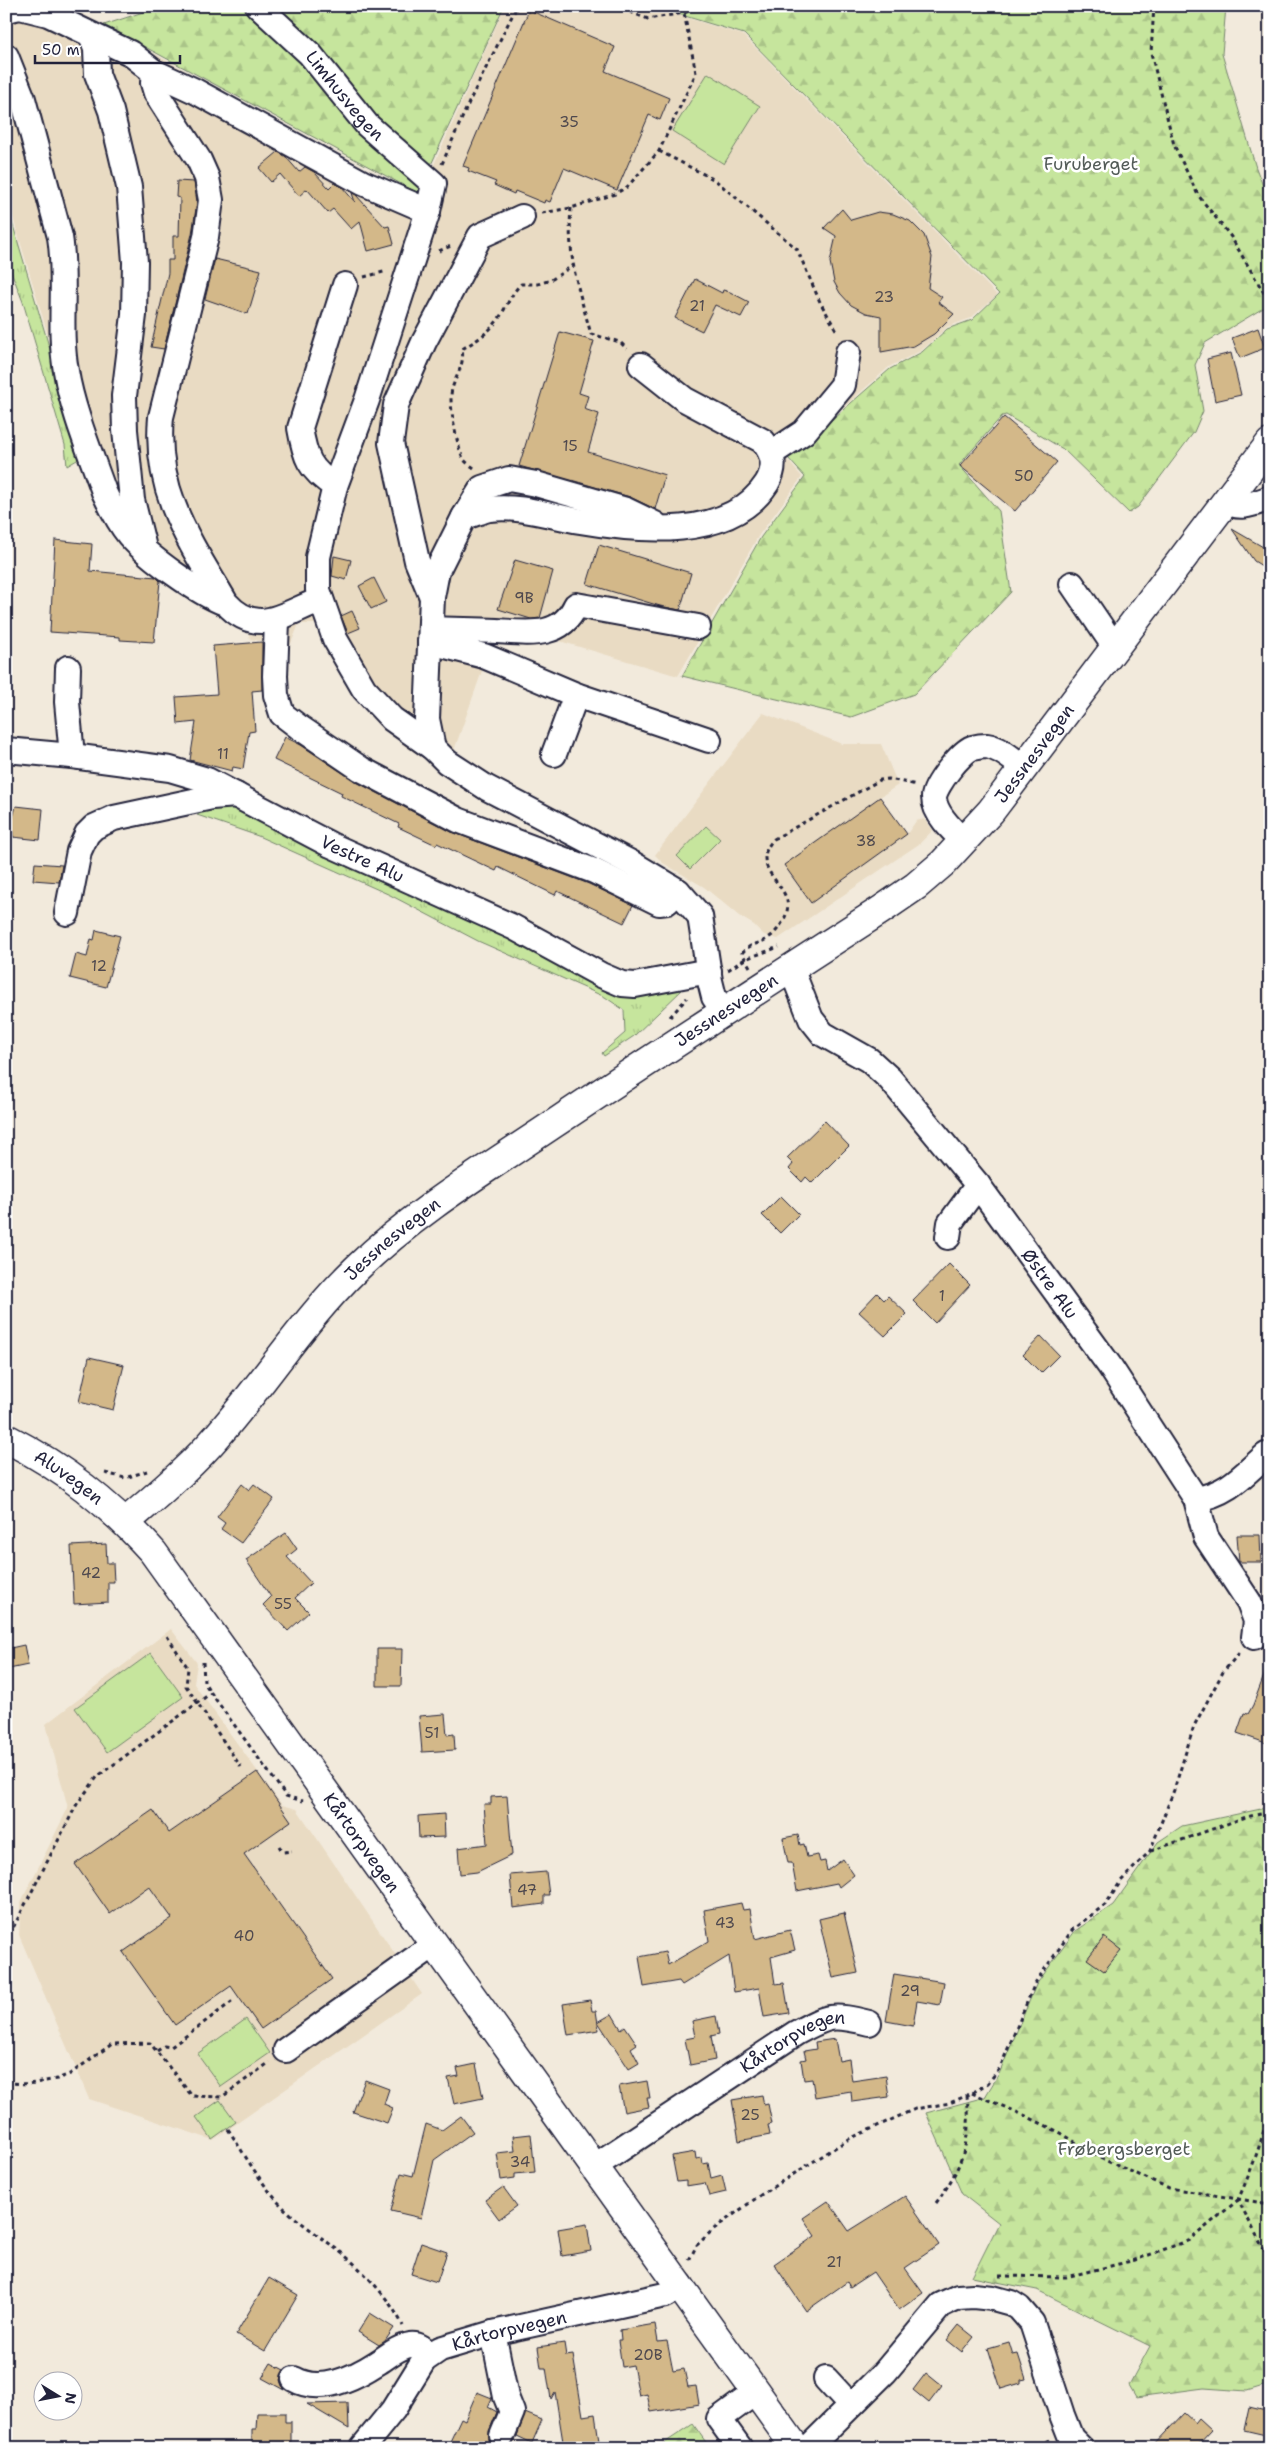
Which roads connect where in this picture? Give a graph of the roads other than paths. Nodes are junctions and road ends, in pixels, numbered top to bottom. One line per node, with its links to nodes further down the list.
1 (258, 6): 6 (street, Limhusvegen)
2 (6, 10): 3 (street)
3 (91, 35): 5 (street); 18 (street)
4 (6, 56): 18 (street)
5 (154, 72): 6 (street); 22 (street)
6 (428, 211): 13 (street)
7 (522, 217): 20 (street)
8 (345, 285): 13 (street)
9 (848, 352): 12 (street)
10 (641, 365): 12 (street)
11 (1270, 443): 15 (main road, Jessnesvegen)
12 (772, 452): 17 (street)
13 (335, 486): 21 (street)
14 (1270, 498): 15 (street)
15 (1226, 501): 26 (main road, Jessnesvegen)
16 (464, 517): 17 (street); 17 (street); 20 (street)
17 (665, 529)
18 (144, 548): 22 (street)
19 (1072, 584): 26 (street)
20 (432, 597): 25 (street)
21 (321, 600): 23 (street); 30 (street)
22 (226, 603): 23 (street)
23 (277, 620): 37 (street)
24 (698, 627): 25 (street)
25 (430, 635): 28 (street); 30 (street)
26 (1116, 645): 34 (main road, Jessnesvegen)
27 (68, 668): 33 (street)
28 (576, 695): 29 (street); 32 (street)
29 (709, 740)
30 (433, 748): 37 (street)
31 (6, 750): 33 (street, Vestre Alu)
32 (554, 754)
33 (72, 756): 35 (street, Vestre Alu)
34 (1024, 768): 36 (main road, Jessnesvegen); 36 (street)
35 (236, 795): 38 (street); 40 (street, Vestre Alu)
36 (964, 841): 39 (main road, Jessnesvegen)
37 (678, 891): 40 (street)
38 (67, 913)
39 (789, 955): 41 (main road, Jessnesvegen); 42 (street, Østre Alu)
40 (718, 971): 41 (street)
41 (724, 1012): 47 (main road, Jessnesvegen)
42 (978, 1186): 43 (street); 46 (street, Østre Alu)
43 (948, 1237)
44 (6, 1438): 47 (main road, Aluvegen)
45 (1266, 1455): 46 (street)
46 (1196, 1499): 48 (street, Østre Alu)
47 (126, 1522): 49 (main road, Kårtorpvegen)
48 (1254, 1637)
49 (435, 1944): 51 (street); 52 (main road, Kårtorpvegen)
50 (869, 2023): 52 (street, Kårtorpvegen)
51 (286, 2050)
52 (595, 2166): 53 (main road, Kårtorpvegen)
53 (684, 2275): 54 (street, Kårtorpvegen); 58 (main road, Kårtorpvegen)
54 (493, 2333): 55 (street, Kårtorpvegen); 60 (street)
55 (420, 2350): 56 (street); 61 (street, Kårtorpvegen)
56 (294, 2379)
57 (826, 2380): 59 (street)
58 (756, 2392): 62 (street); 63 (main road, Kårtorpvegen)
59 (850, 2405): 64 (street); 65 (street)
60 (502, 2436)
61 (368, 2441)
62 (740, 2448)
63 (796, 2448)
64 (808, 2448)
65 (1081, 2448)

